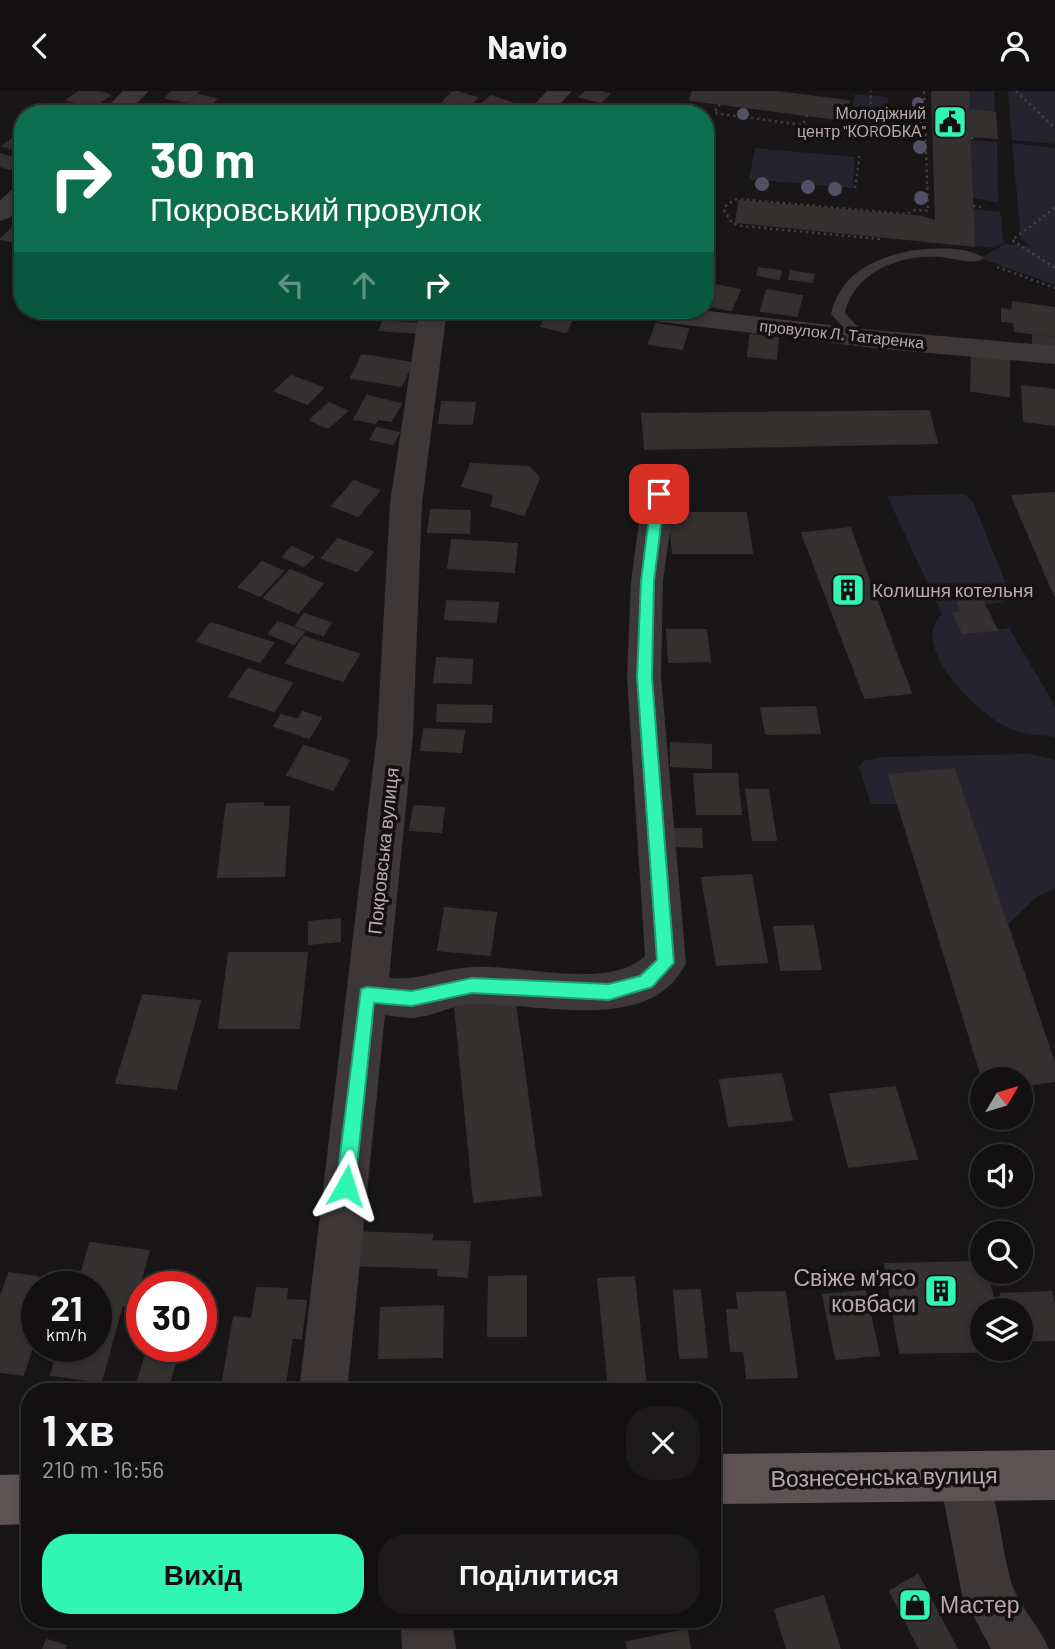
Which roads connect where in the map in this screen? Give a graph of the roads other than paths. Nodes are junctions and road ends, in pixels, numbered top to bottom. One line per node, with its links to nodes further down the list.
1 (137, 91): 3 (street)
2 (560, 91): 4 (street)
3 (122, 105)
4 (547, 105)
5 (14, 201): 6 (street)
6 (0, 213)
7 (977, 258): 10 (lane)
8 (432, 319): 13 (street, Покровська вулиця)
9 (705, 319): 10 (street, провулок Л. Татаренка)
10 (873, 339): 11 (street, провулок Л. Татаренка)
11 (1055, 355)
12 (659, 494): 13 (street)
13 (367, 994): 14 (street, Покровська вулиця)
14 (324, 1383)
15 (1055, 1475): 16 (main road, Вознесенська вулиця)
16 (964, 1476): 17 (main road, Вознесенська вулиця); 22 (street)
17 (721, 1479)
18 (21, 1499): 19 (main road)
19 (0, 1500)
20 (427, 1628): 21 (street)
21 (429, 1649)
22 (1022, 1649)

